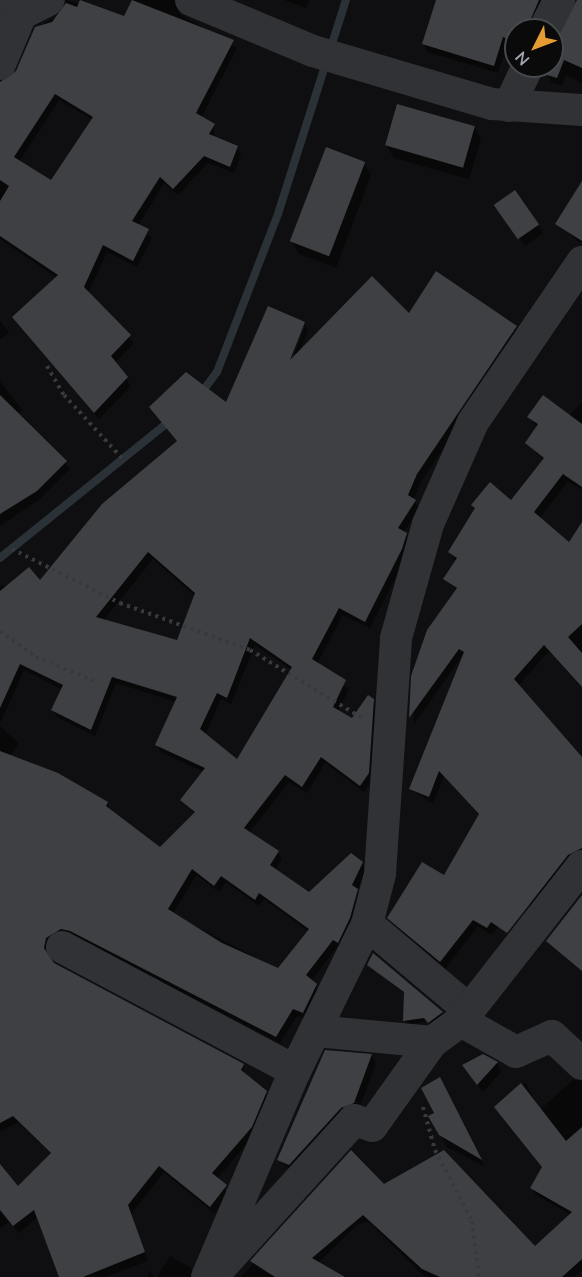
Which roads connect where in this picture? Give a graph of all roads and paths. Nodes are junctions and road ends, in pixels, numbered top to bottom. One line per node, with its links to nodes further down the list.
1 (49, 0): 4 (street)
2 (191, 0): 8 (street)
3 (559, 0): 5 (street)
4 (10, 14): 6 (street)
5 (550, 18)
6 (0, 64)
7 (522, 78): 8 (street)
8 (509, 106): 9 (street)
9 (582, 110)
10 (582, 262): 16 (street)
11 (47, 366): 12 (path)
12 (122, 458)
13 (12, 549): 16 (path)
14 (0, 630): 15 (path)
15 (97, 682)
16 (389, 735): 18 (street)
17 (582, 866): 20 (street)
18 (367, 924): 20 (street); 21 (street)
19 (62, 947): 25 (street)
20 (465, 1015): 22 (street); 23 (street)
21 (316, 1031): 22 (street); 25 (street)
22 (432, 1042): 24 (street)
23 (582, 1064)
24 (413, 1069): 27 (street); 28 (path)
25 (295, 1071): 26 (street)
26 (207, 1277)
27 (212, 1277)
28 (479, 1277)

